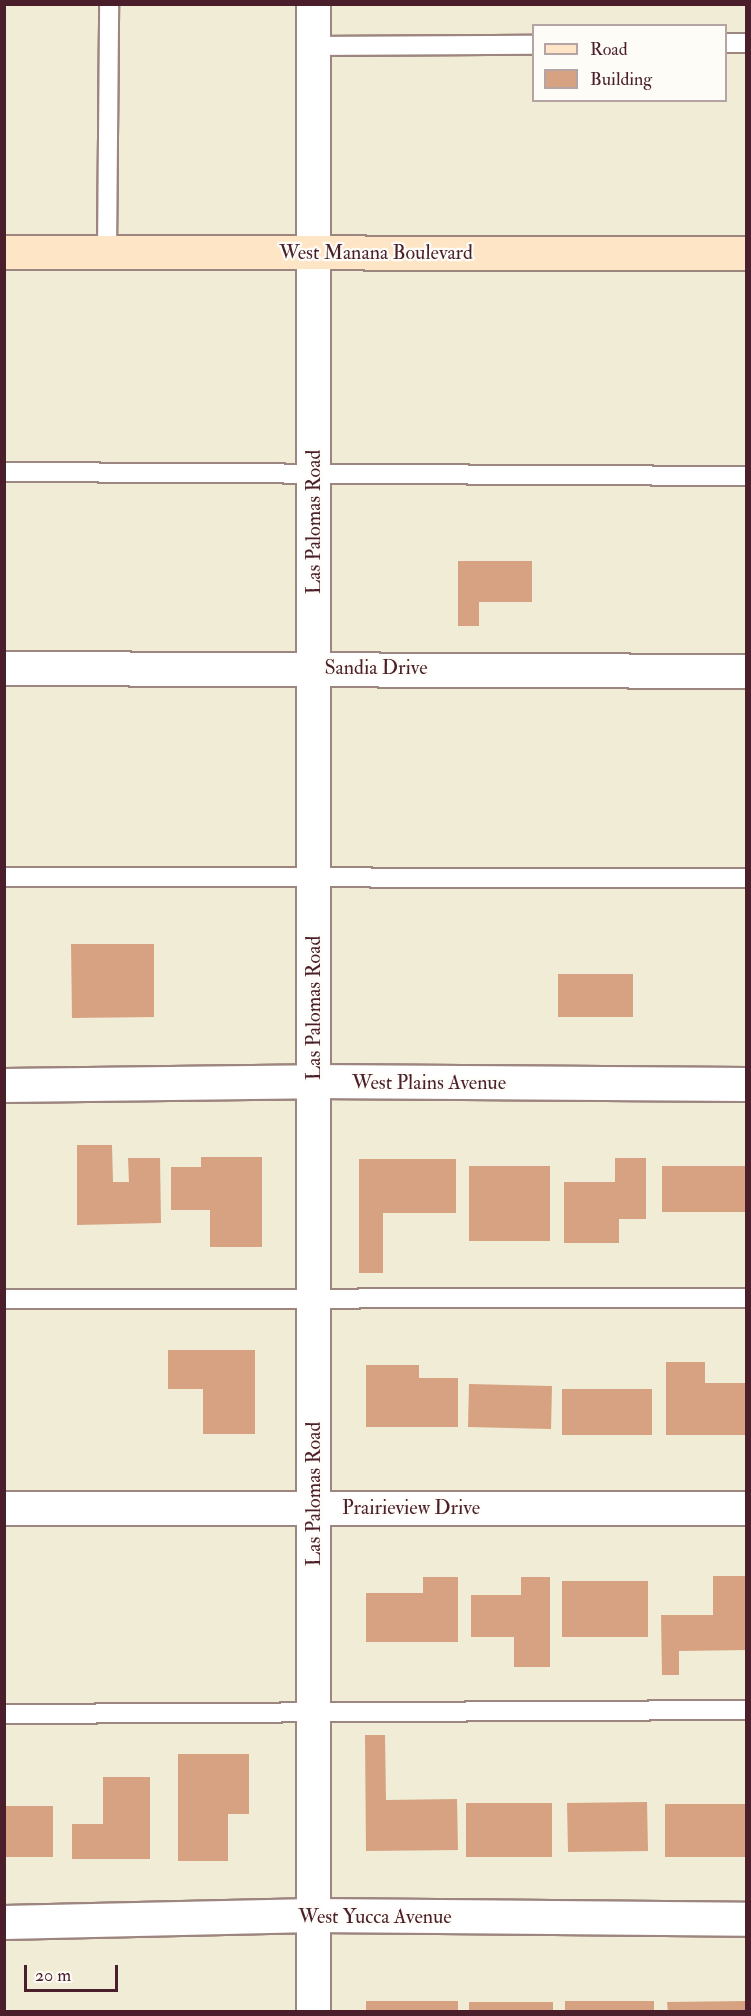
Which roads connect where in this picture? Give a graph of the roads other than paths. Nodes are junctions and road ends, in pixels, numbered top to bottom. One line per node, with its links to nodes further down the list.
1 (109, 4): 8 (lane)
2 (313, 4): 6 (street, Las Palomas Road)
3 (727, 43): 4 (lane)
4 (747, 43)
5 (532, 45): 6 (lane)
6 (313, 46): 9 (street, Las Palomas Road)
7 (4, 252): 8 (street, West Manana Boulevard)
8 (107, 252): 9 (street, West Manana Boulevard)
9 (313, 252): 10 (street, West Manana Boulevard); 12 (street, Las Palomas Road)
10 (747, 253)
11 (4, 472): 12 (lane)
12 (313, 474): 13 (lane); 14 (street, Las Palomas Road)
13 (747, 476)
14 (313, 667): 15 (street, Sandia Drive); 16 (street, Sandia Drive); 17 (street, Las Palomas Road)
15 (4, 668)
16 (747, 670)
17 (313, 876): 18 (lane); 19 (lane); 20 (street, Las Palomas Road)
18 (4, 877)
19 (747, 878)
20 (313, 1081): 21 (street, West Plains Avenue); 22 (street, West Plains Avenue); 23 (street, Las Palomas Road)
21 (4, 1084)
22 (747, 1084)
23 (313, 1298): 24 (lane); 25 (lane); 26 (street, Las Palomas Road)
24 (747, 1298)
25 (4, 1299)
26 (313, 1506): 27 (street, Prairieview Drive); 28 (street, Prairieview Drive); 29 (street, Las Palomas Road)
27 (4, 1508)
28 (747, 1508)
29 (313, 1710): 30 (lane); 31 (lane); 32 (street, Las Palomas Road)
30 (747, 1710)
31 (4, 1714)
32 (313, 1915): 33 (street, West Yucca Avenue); 34 (street, West Yucca Avenue); 35 (street, Las Palomas Road)
33 (747, 1919)
34 (4, 1922)
35 (313, 2012)

